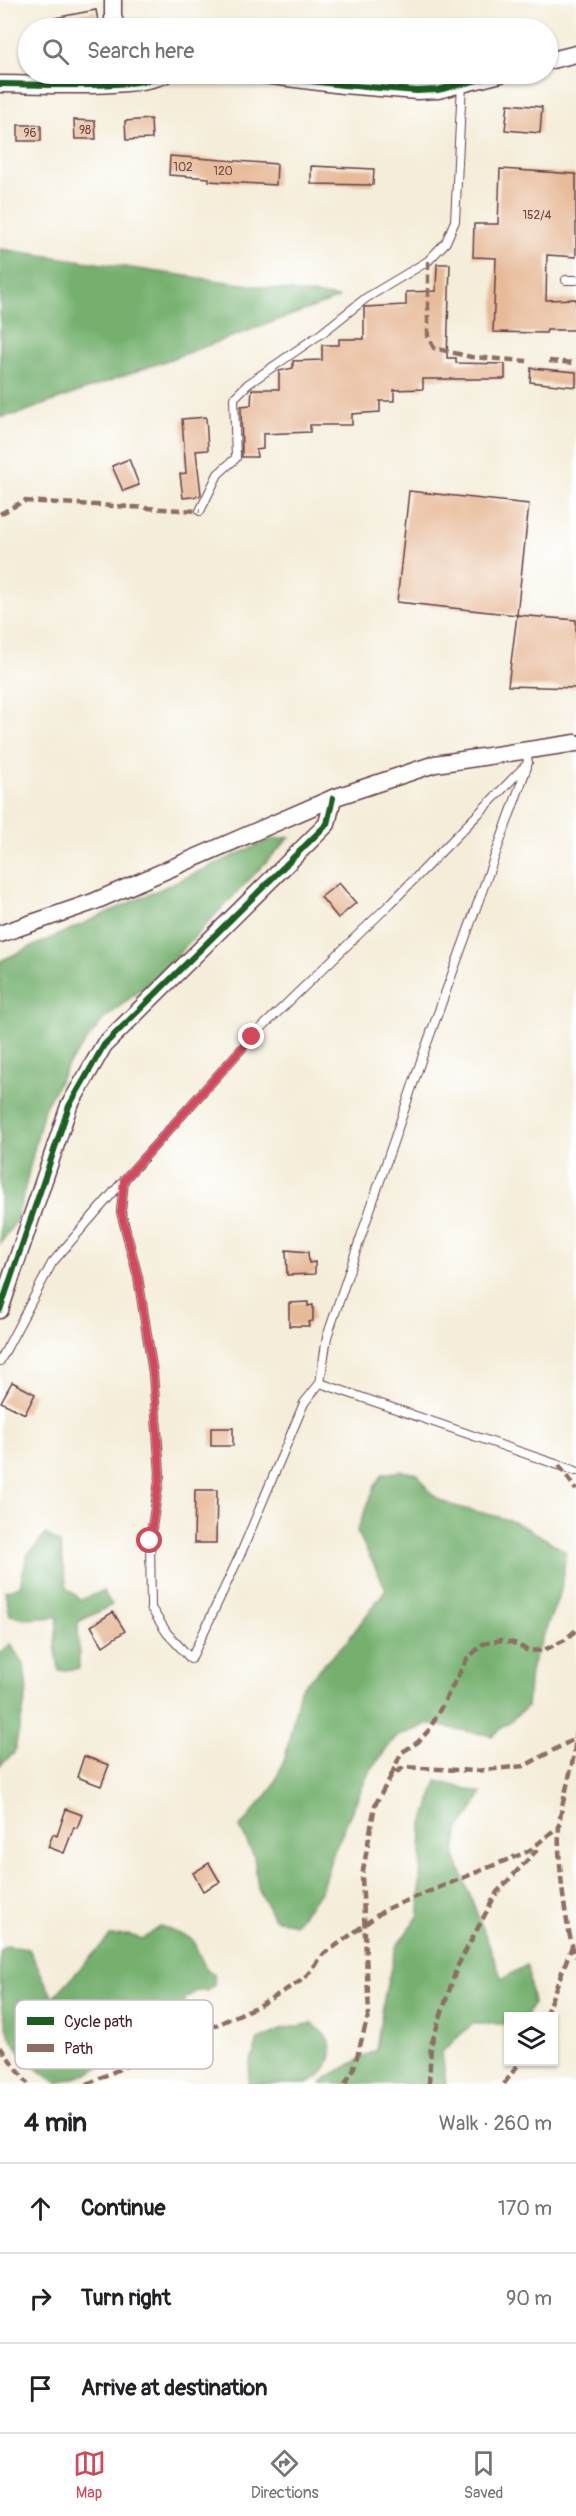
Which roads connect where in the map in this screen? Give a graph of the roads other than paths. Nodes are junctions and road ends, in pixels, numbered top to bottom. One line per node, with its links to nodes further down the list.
1 (113, 0): 2 (street)
2 (113, 18)
3 (576, 54): 4 (street)
4 (558, 58)
5 (0, 84): 6 (street)
6 (18, 84)
7 (334, 84): 8 (street)
8 (462, 84): 9 (lane)
9 (200, 511)
10 (576, 742): 11 (street)
11 (527, 756): 12 (street); 14 (lane); 17 (lane)
12 (333, 798): 13 (street); 15 (street)
13 (0, 934)
14 (124, 1180): 16 (lane); 17 (lane)
15 (0, 1310)
16 (0, 1361)
17 (320, 1383): 18 (lane)
18 (576, 1471)

